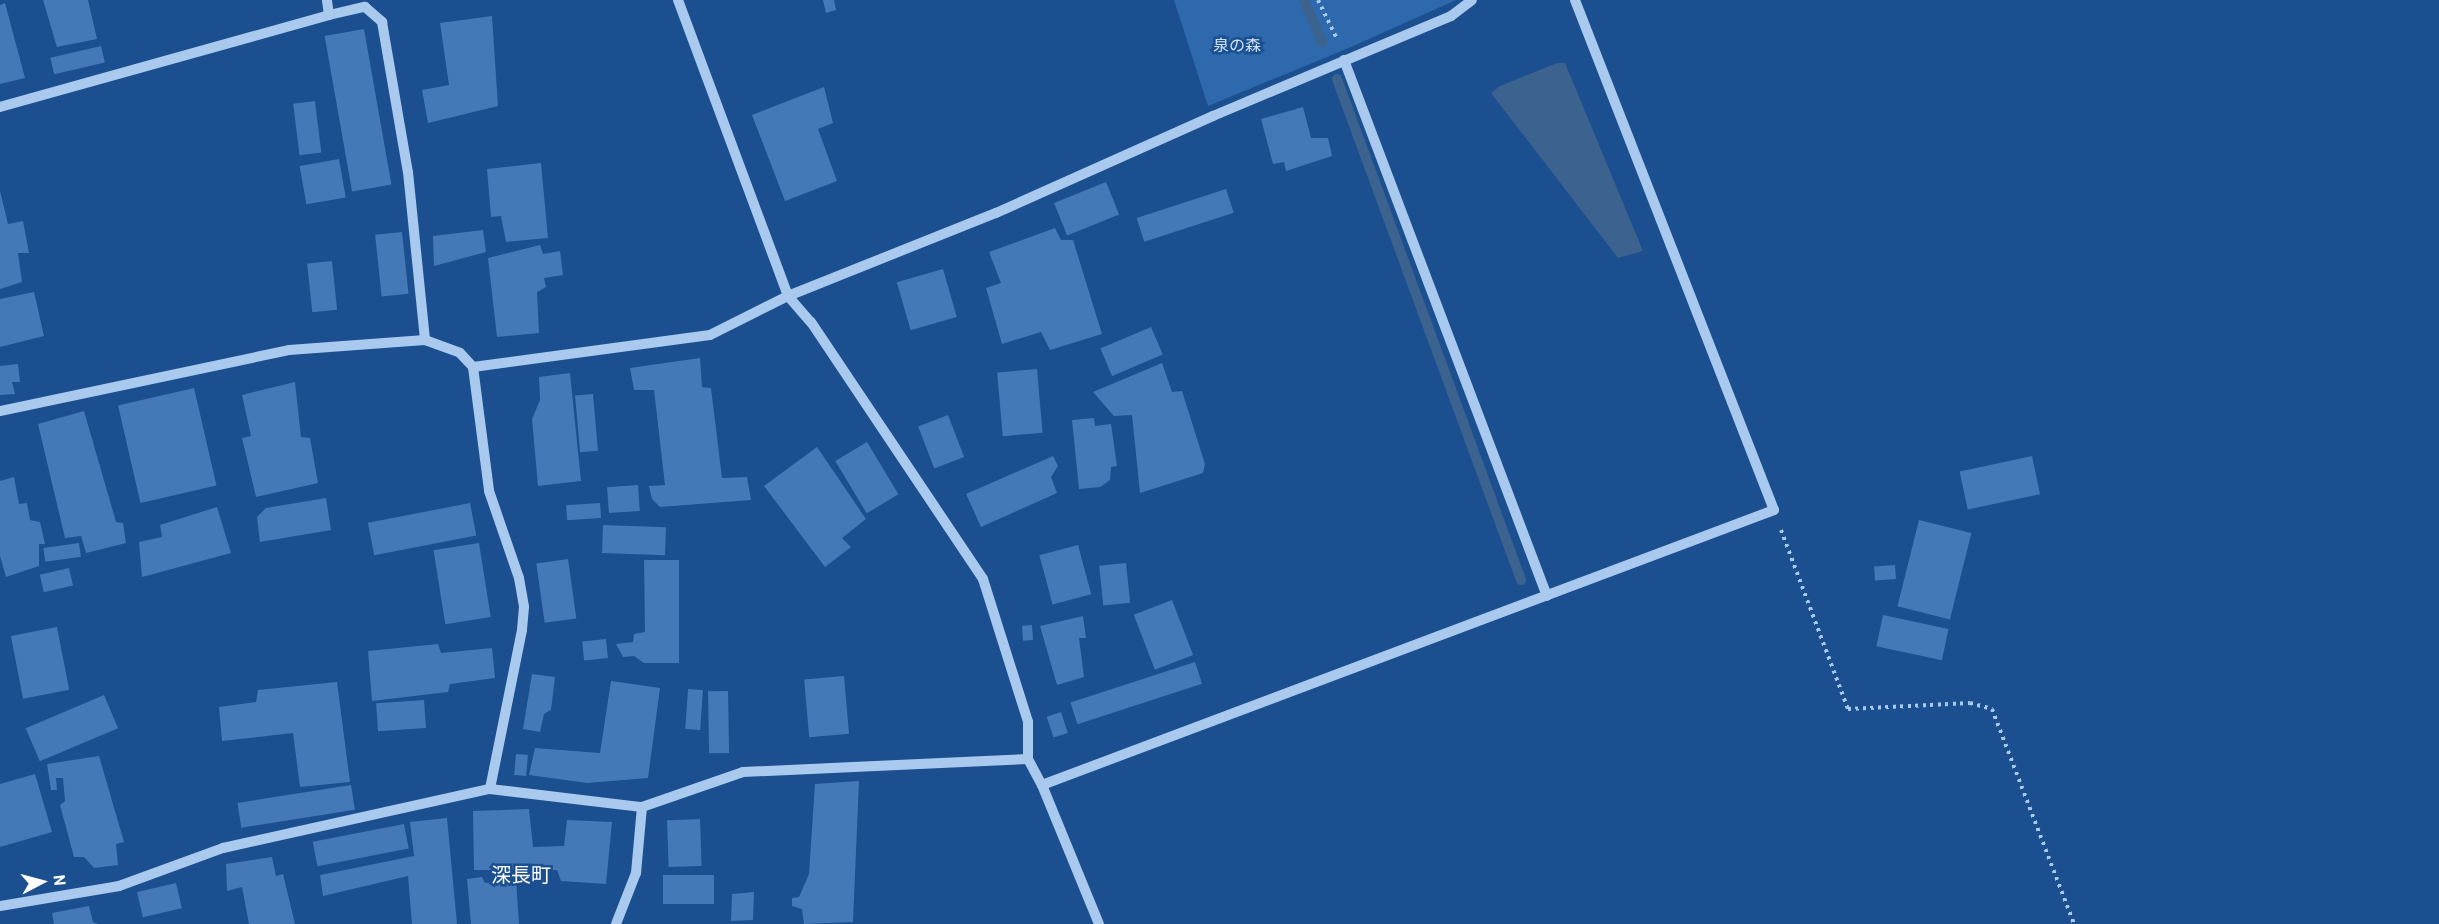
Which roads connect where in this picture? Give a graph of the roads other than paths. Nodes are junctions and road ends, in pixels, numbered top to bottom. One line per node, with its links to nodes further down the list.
1 (327, 0): 5 (street)
2 (678, 0): 8 (street)
3 (1472, 0): 6 (street)
4 (1575, 0): 12 (street)
5 (329, 15): 7 (street); 9 (street)
6 (1344, 60): 8 (street); 12 (street)
7 (0, 107)
8 (788, 296): 10 (street); 13 (street)
9 (425, 340): 10 (street); 11 (street)
10 (473, 368): 15 (street)
11 (0, 411)
12 (1546, 596): 14 (street)
13 (1028, 759): 14 (street); 16 (street)
14 (1042, 785): 19 (street)
15 (490, 789): 16 (street); 17 (street)
16 (642, 807): 18 (street)
17 (0, 906)
18 (616, 924)
19 (1099, 924)

